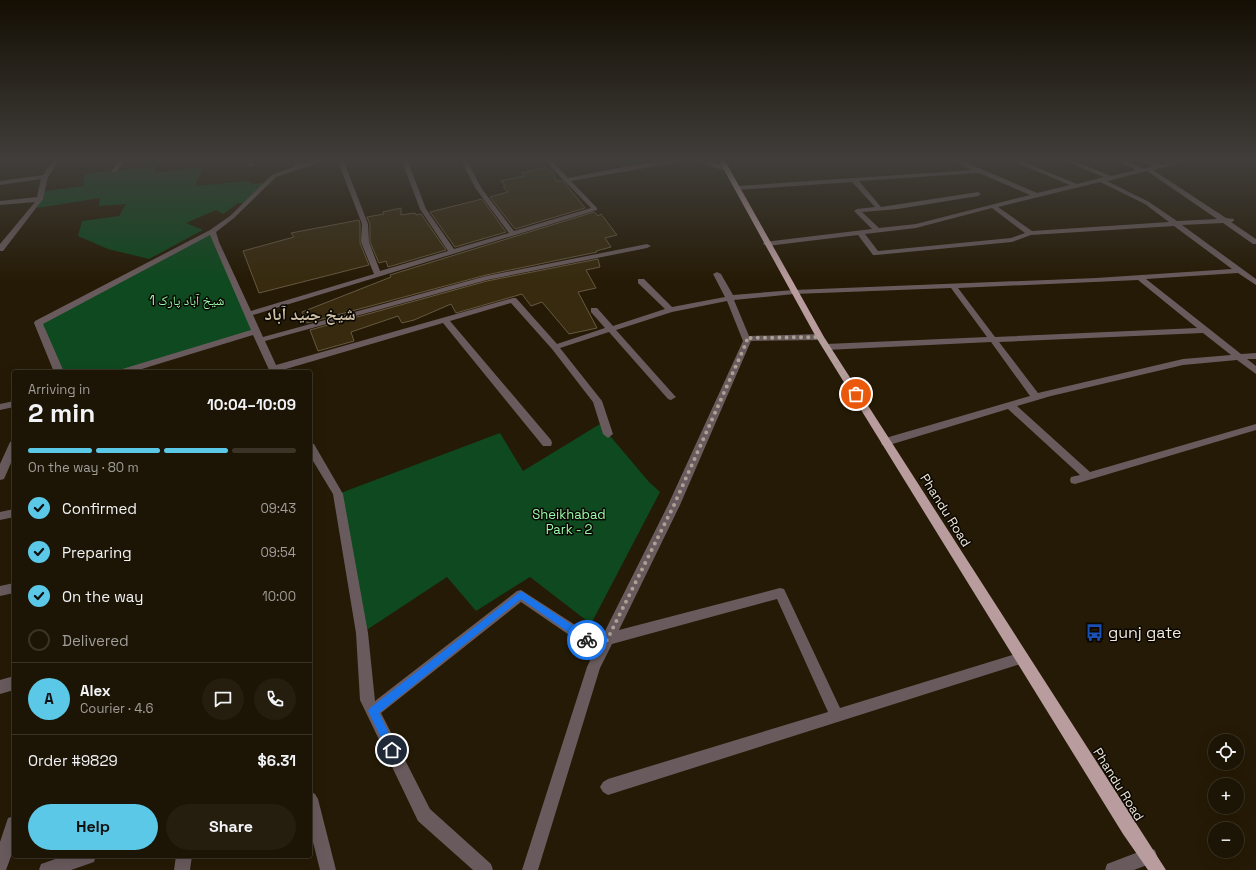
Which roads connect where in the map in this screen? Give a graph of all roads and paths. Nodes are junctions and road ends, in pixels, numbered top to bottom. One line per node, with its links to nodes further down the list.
1 (40, 199): 22 (street)
2 (34, 200): 14 (street)
3 (250, 200): 20 (street)
4 (356, 200): 34 (street)
5 (420, 200): 31 (street)
6 (487, 200): 26 (street)
7 (586, 200): 26 (street)
8 (743, 200): 28 (main road, Phandu Road)
9 (872, 200): 16 (street)
10 (941, 200): 16 (street)
11 (1018, 200): 15 (street)
12 (1140, 200): 19 (street)
13 (1192, 200): 17 (street)
14 (0, 203)
15 (993, 206): 21 (street); 24 (street)
16 (880, 209): 21 (street)
17 (1224, 220): 18 (street); 19 (street); 27 (street)
18 (1232, 220)
19 (1175, 224): 24 (street); 32 (street)
20 (212, 231): 43 (street); 55 (street)
21 (878, 231): 23 (street)
22 (14, 232): 25 (street); 30 (street)
23 (860, 233): 24 (street); 28 (street)
24 (1030, 233)
25 (0, 234)
26 (513, 234): 31 (street)
27 (1256, 242)
28 (767, 244): 39 (main road, Phandu Road)
29 (647, 246): 50 (street)
30 (0, 249)
31 (452, 252): 34 (street)
32 (1240, 271): 35 (street); 37 (street)
33 (717, 274): 40 (street)
34 (378, 275): 43 (street)
35 (1139, 277): 38 (street); 46 (street)
36 (642, 280): 42 (street)
37 (1256, 283)
38 (953, 286): 39 (street); 49 (street)
39 (794, 292): 40 (street); 51 (main road, Phandu Road)
40 (730, 298): 42 (street); 48 (street)
41 (594, 310): 45 (street)
42 (670, 310): 45 (street)
43 (248, 314): 47 (street)
44 (445, 320): 52 (street); 58 (street); 68 (street)
45 (612, 329): 52 (street); 60 (street)
46 (1205, 330): 49 (street); 54 (street)
47 (256, 331): 50 (street); 56 (street)
48 (746, 338): 51 (street); 78 (street)
49 (993, 339): 51 (street); 61 (street)
50 (260, 340): 57 (street)
51 (823, 342): 67 (main road, Phandu Road)
52 (555, 347): 66 (street)
53 (1256, 356): 54 (street)
54 (1238, 357): 59 (street); 61 (street)
55 (58, 370)
56 (129, 370)
57 (275, 370)
58 (278, 370)
59 (1256, 371)
60 (671, 397)
61 (1036, 397): 63 (street)
62 (12, 404): 64 (street)
63 (1010, 405): 67 (street); 72 (street)
64 (0, 407)
65 (1256, 427): 72 (street)
66 (608, 434)
67 (886, 442): 79 (main road, Phandu Road)
68 (547, 443)
69 (12, 449): 71 (street)
70 (312, 449): 82 (street)
71 (0, 476)
72 (1088, 476): 73 (street)
73 (1075, 480)
74 (12, 513): 75 (street)
75 (0, 516)
76 (12, 588): 77 (street)
77 (0, 591)
78 (605, 645): 82 (street); 83 (street); 95 (street)
79 (1022, 658): 83 (street); 87 (main road, Phandu Road)
80 (12, 684): 81 (street)
81 (0, 687)
82 (373, 711): 94 (street)
83 (837, 716): 84 (street)
84 (608, 787)
85 (312, 807): 93 (street)
86 (12, 830): 90 (street)
87 (1149, 856): 96 (street); 97 (main road, Phandu Road)
88 (82, 858): 91 (street)
89 (184, 858): 92 (street)
90 (0, 865)
91 (47, 870)
92 (182, 870)
93 (328, 870)
94 (485, 870)
95 (530, 870)
96 (1113, 870)
97 (1158, 870)

